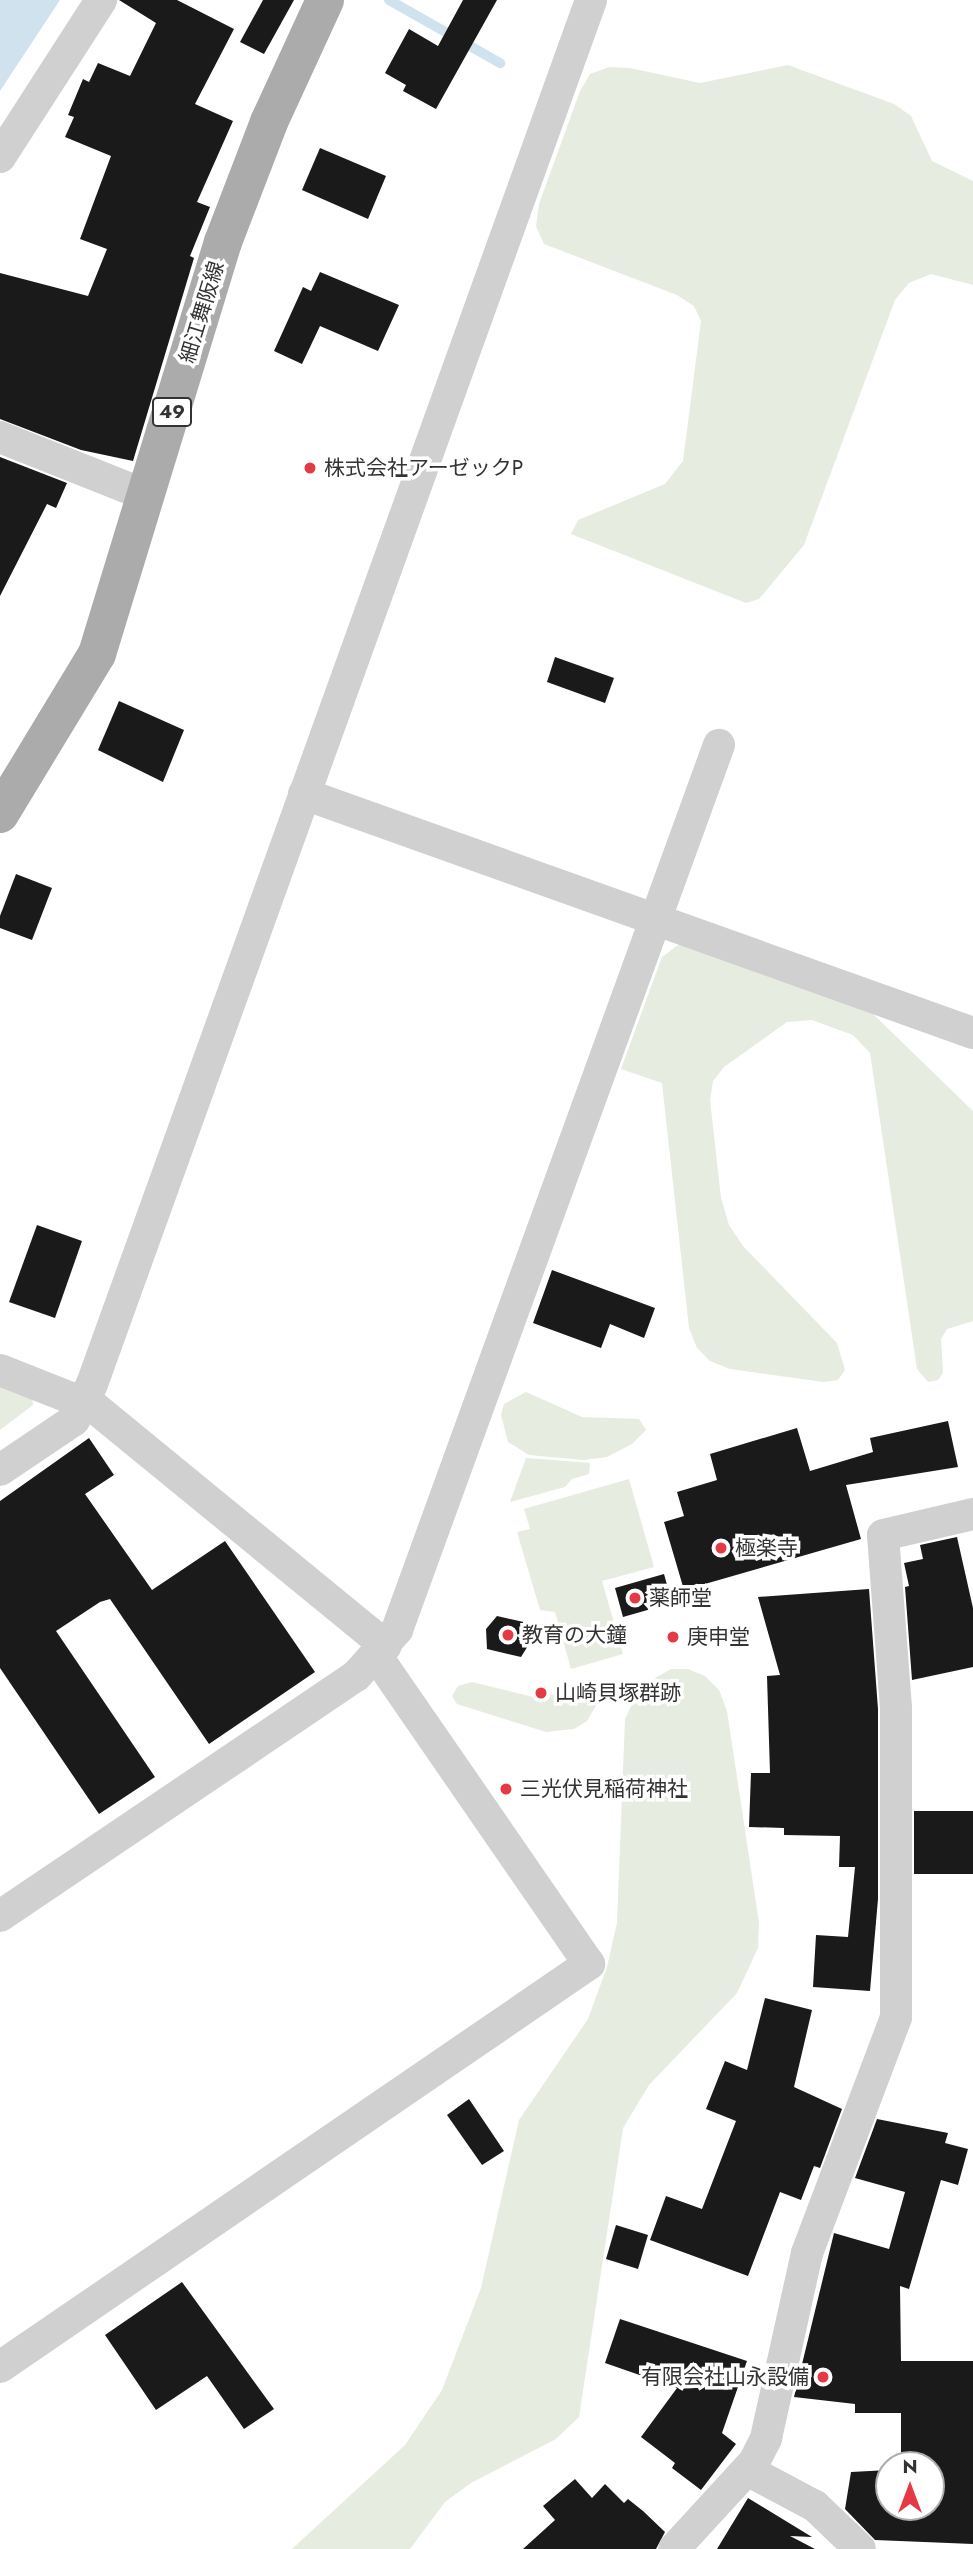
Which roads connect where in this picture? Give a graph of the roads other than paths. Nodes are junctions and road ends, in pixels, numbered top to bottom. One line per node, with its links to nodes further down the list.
1 (101, 0): 4 (street)
2 (325, 0): 6 (main road, 細江舞阪線 / 49)
3 (590, 0): 8 (street)
4 (0, 158)
5 (0, 437): 6 (street)
6 (148, 496): 9 (main road, 細江舞阪線 / 49)
7 (719, 745): 10 (street)
8 (304, 794): 10 (street); 13 (street)
9 (0, 814)
10 (656, 920): 11 (street); 16 (street)
11 (973, 1033)
12 (0, 1370): 13 (street)
13 (83, 1402): 14 (street); 16 (street)
14 (0, 1470)
15 (973, 1514): 19 (street)
16 (381, 1652): 17 (street); 18 (street)
17 (0, 1916)
18 (0, 2367)
19 (747, 2470): 20 (street); 21 (street)
20 (674, 2549)
21 (860, 2549)

